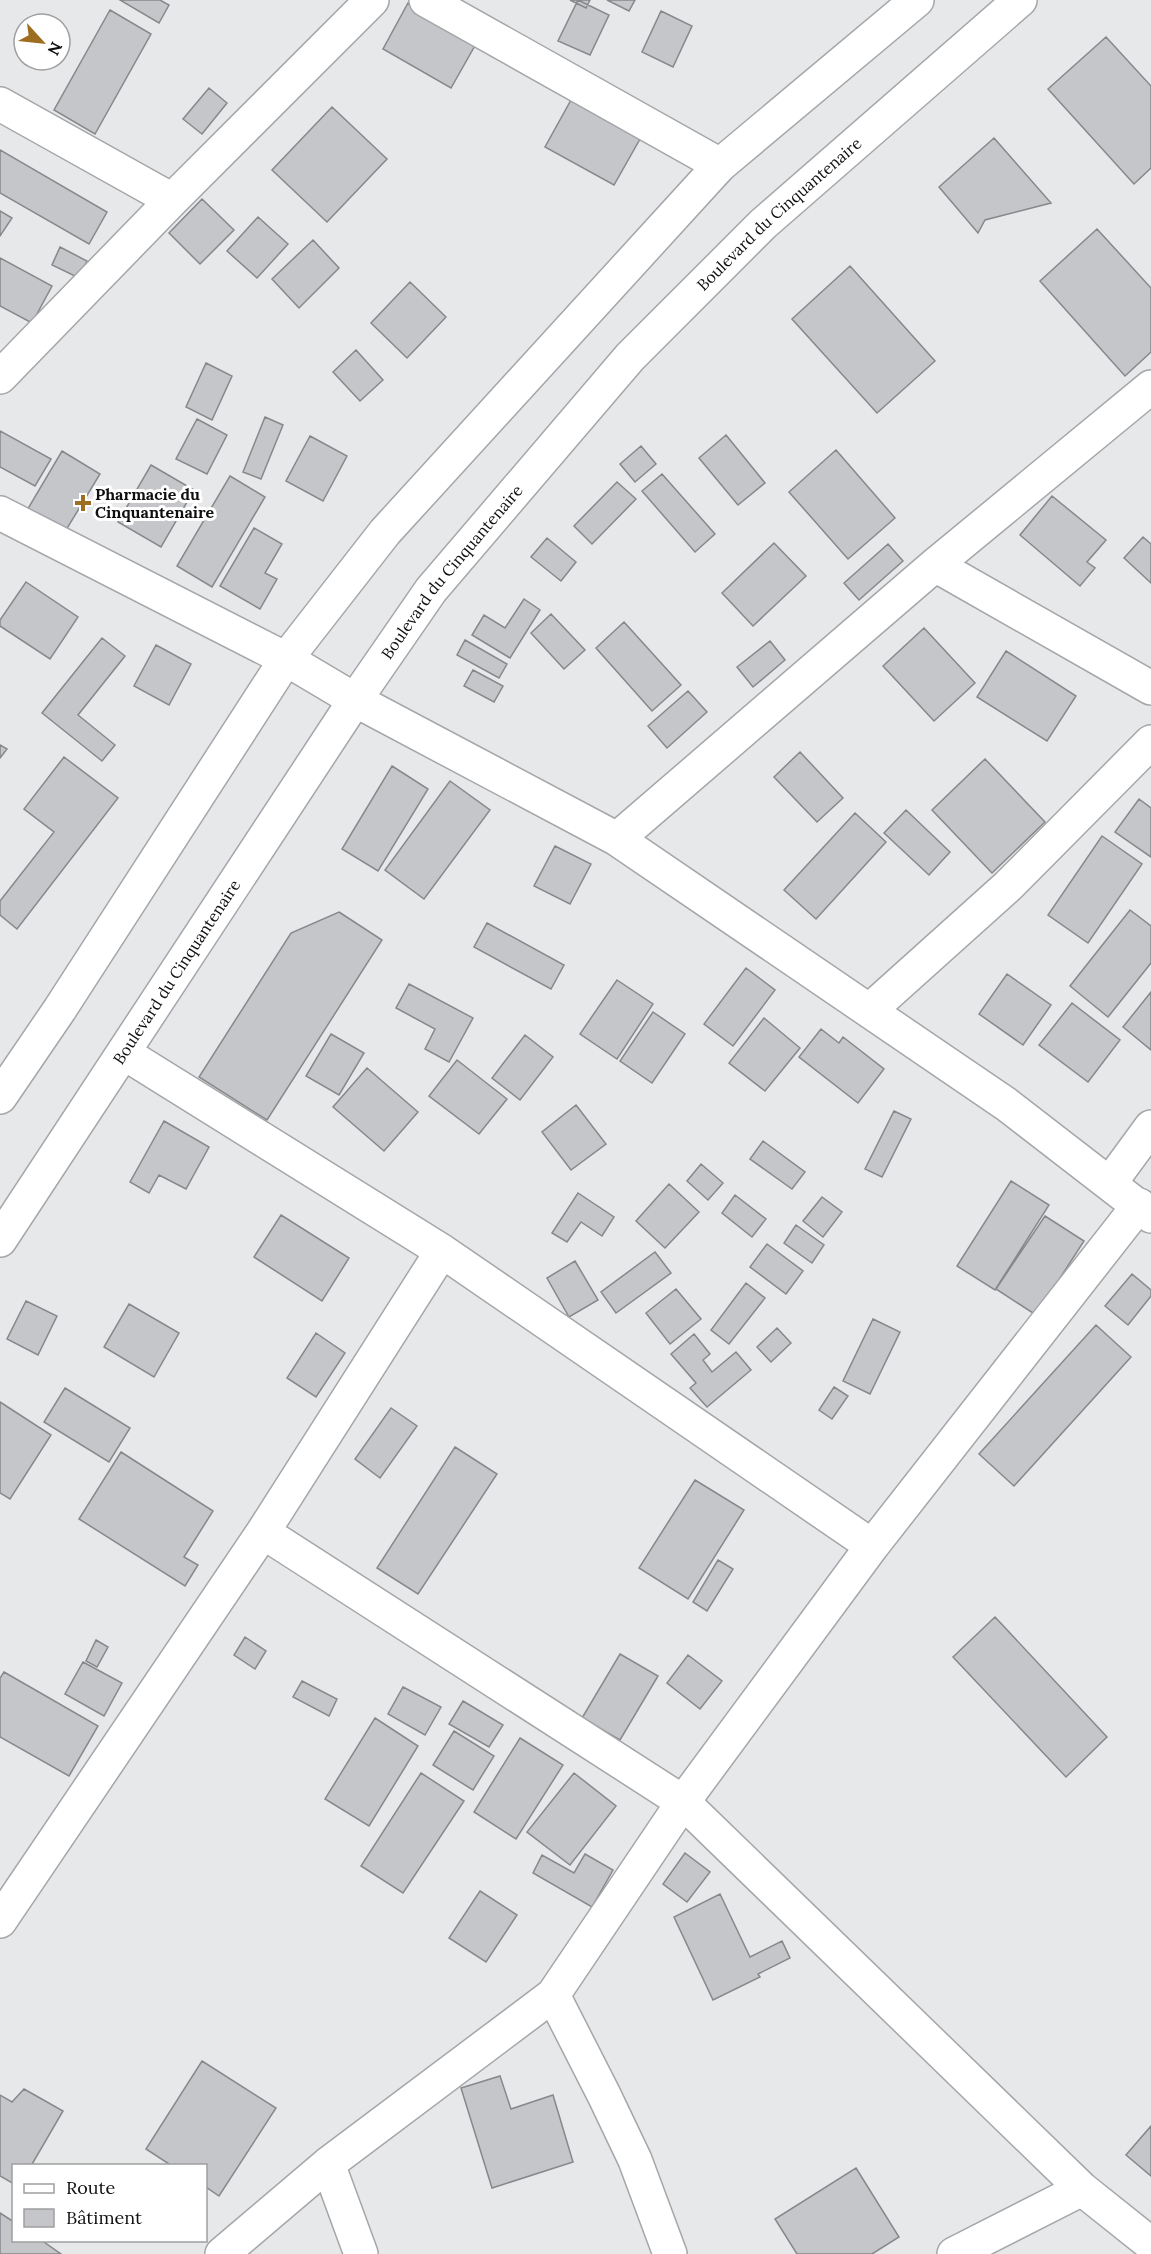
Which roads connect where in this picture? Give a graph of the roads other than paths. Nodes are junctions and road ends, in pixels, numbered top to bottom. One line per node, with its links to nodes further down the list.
1 (372, 0): 7 (street)
2 (426, 0): 6 (street)
3 (917, 0): 6 (street)
4 (1020, 0): 14 (street, Boulevard du Cinquantenaire)
5 (0, 104): 7 (street)
6 (720, 165): 12 (street)
7 (172, 200): 8 (street)
8 (0, 377)
9 (1151, 387): 11 (street)
10 (0, 513): 12 (street)
11 (935, 565): 13 (street); 16 (street)
12 (286, 659): 14 (street); 19 (street)
13 (1151, 688)
14 (355, 700): 16 (street); 18 (street, Boulevard du Cinquantenaire)
15 (1151, 742): 17 (street)
16 (617, 839): 17 (street)
17 (870, 1010): 21 (street)
18 (124, 1053): 23 (street, Boulevard du Cinquantenaire); 24 (street)
19 (0, 1097)
20 (1151, 1126): 21 (street)
21 (1110, 1183): 22 (street)
22 (1145, 1211): 26 (street)
23 (0, 1240)
24 (442, 1251): 25 (street); 26 (street)
25 (263, 1532): 27 (street); 28 (street)
26 (872, 1546): 27 (street)
27 (683, 1802): 29 (street); 31 (street)
28 (0, 1921)
29 (553, 1995): 30 (street); 35 (street)
30 (328, 2164): 33 (street); 34 (street)
31 (1082, 2189): 32 (street); 36 (street)
32 (1151, 2244)
33 (222, 2254)
34 (361, 2254)
35 (670, 2254)
36 (954, 2254)

